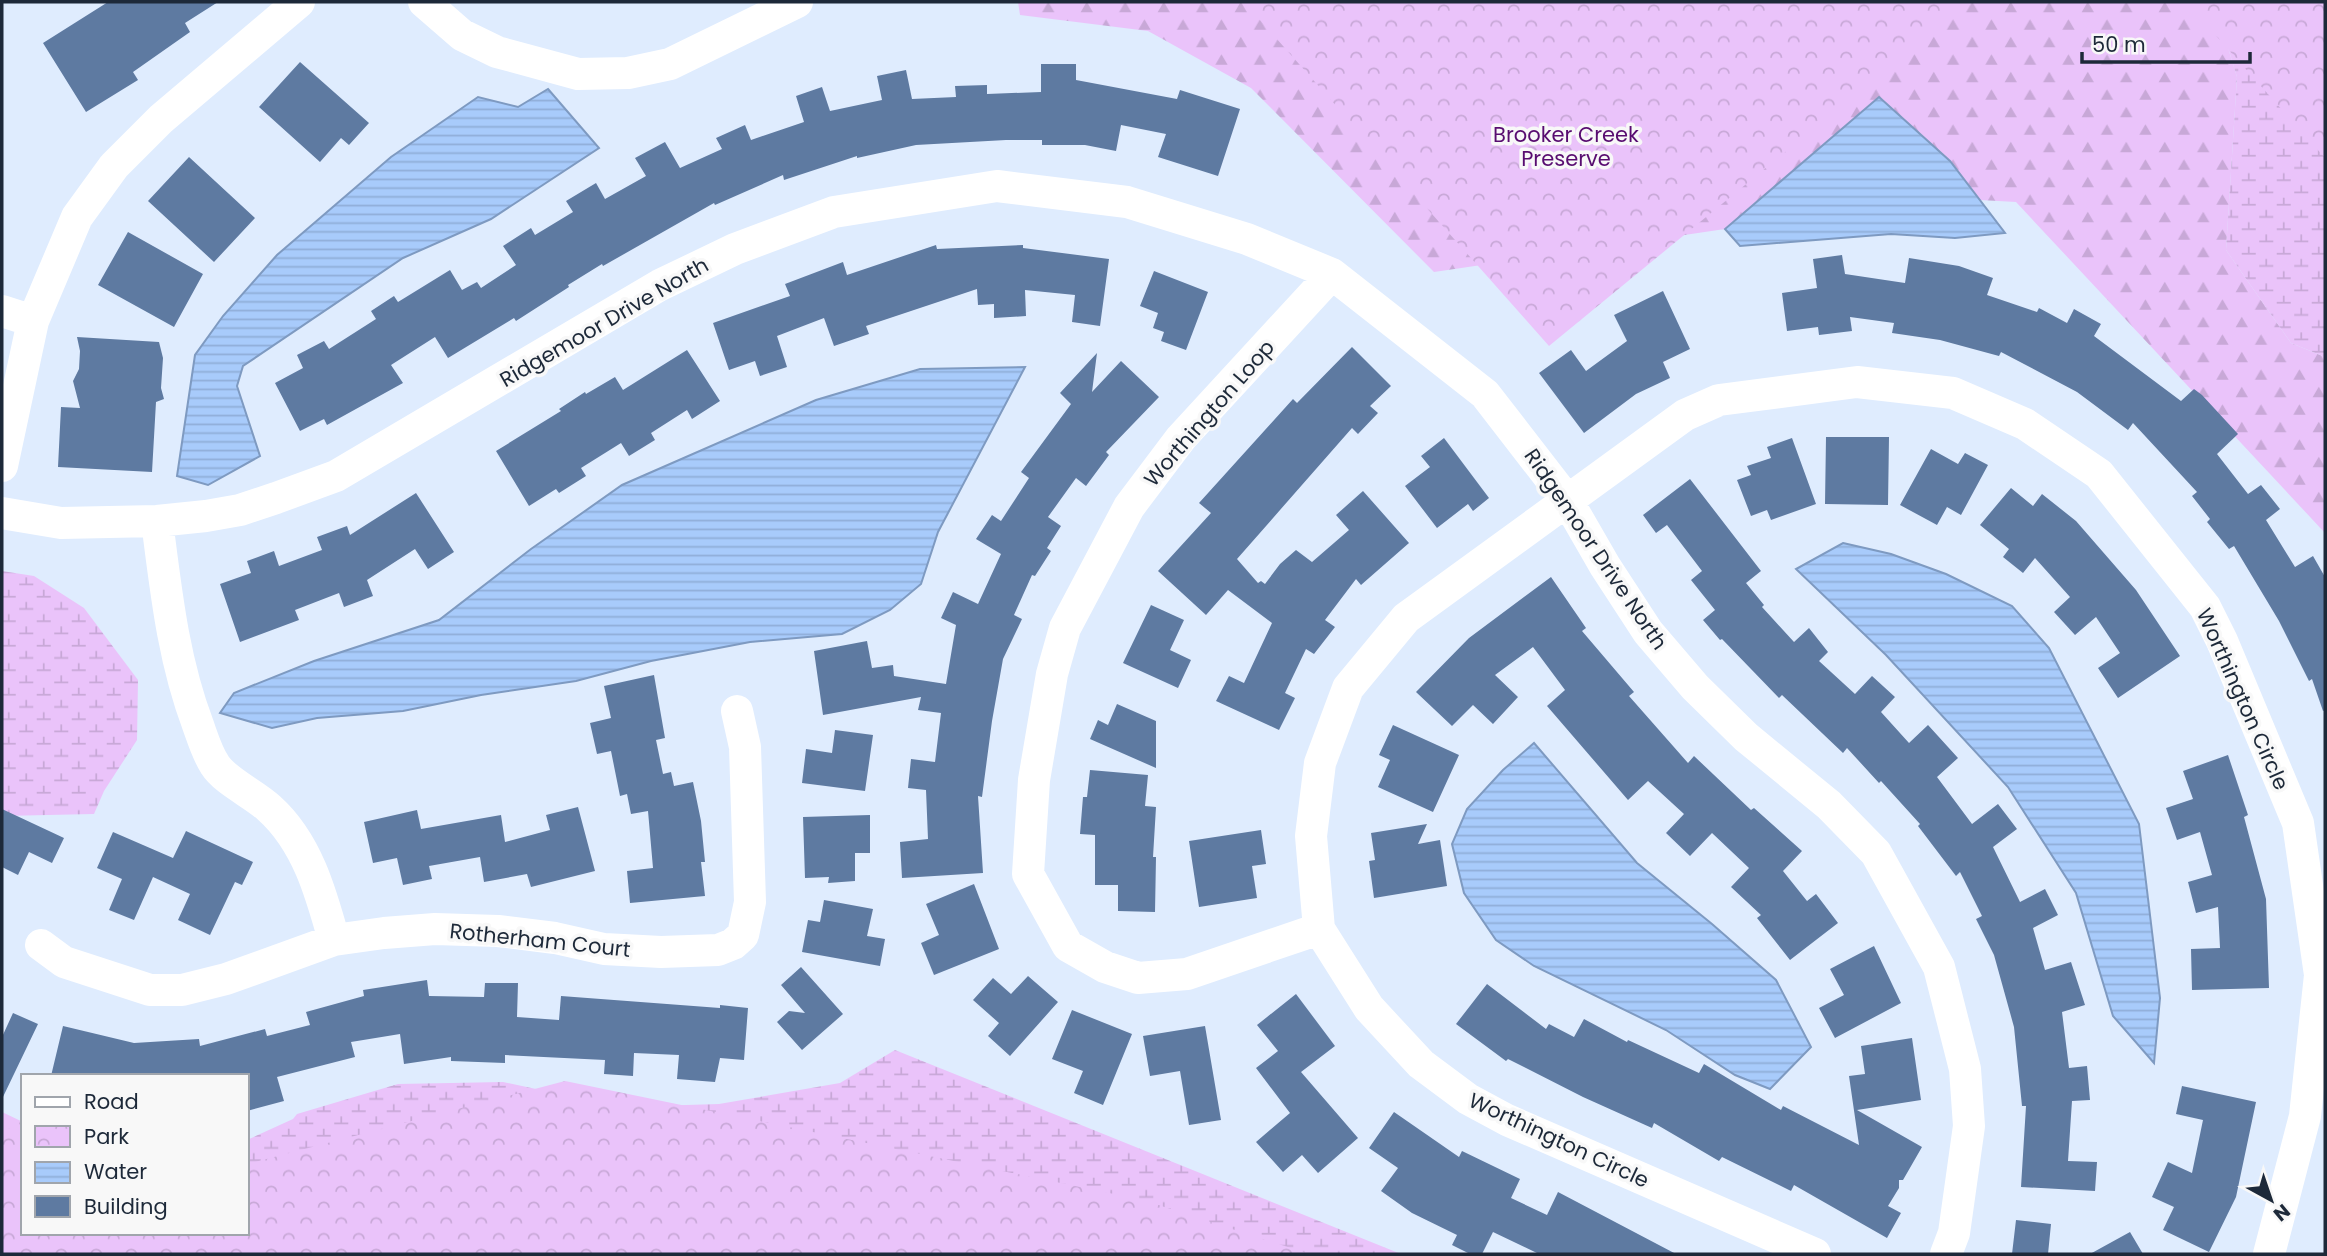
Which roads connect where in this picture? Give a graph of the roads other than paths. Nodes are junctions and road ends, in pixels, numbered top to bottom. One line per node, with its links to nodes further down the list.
1 (299, 2): 6 (street)
2 (424, 2): 3 (street)
3 (797, 2)
4 (1332, 274): 8 (street, Ridgemoor Drive North); 10 (street, Ridgemoor Drive North); 12 (street, Worthington Loop)
5 (2, 311): 6 (street)
6 (33, 321): 7 (street)
7 (2, 466)
8 (1567, 500): 12 (street, Worthington Circle); 15 (street, Worthington Circle); 17 (street, Ridgemoor Drive North)
9 (2, 513): 10 (street, Ridgemoor Drive North)
10 (157, 521): 13 (street)
11 (737, 711): 13 (street, Rotherham Court)
12 (1318, 929): 16 (street, Worthington Circle)
13 (334, 940): 14 (street, Rotherham Court)
14 (41, 945)
15 (2323, 975): 18 (street, Worthington Circle)
16 (1815, 1254)
17 (1946, 1254)
18 (2269, 1254)

